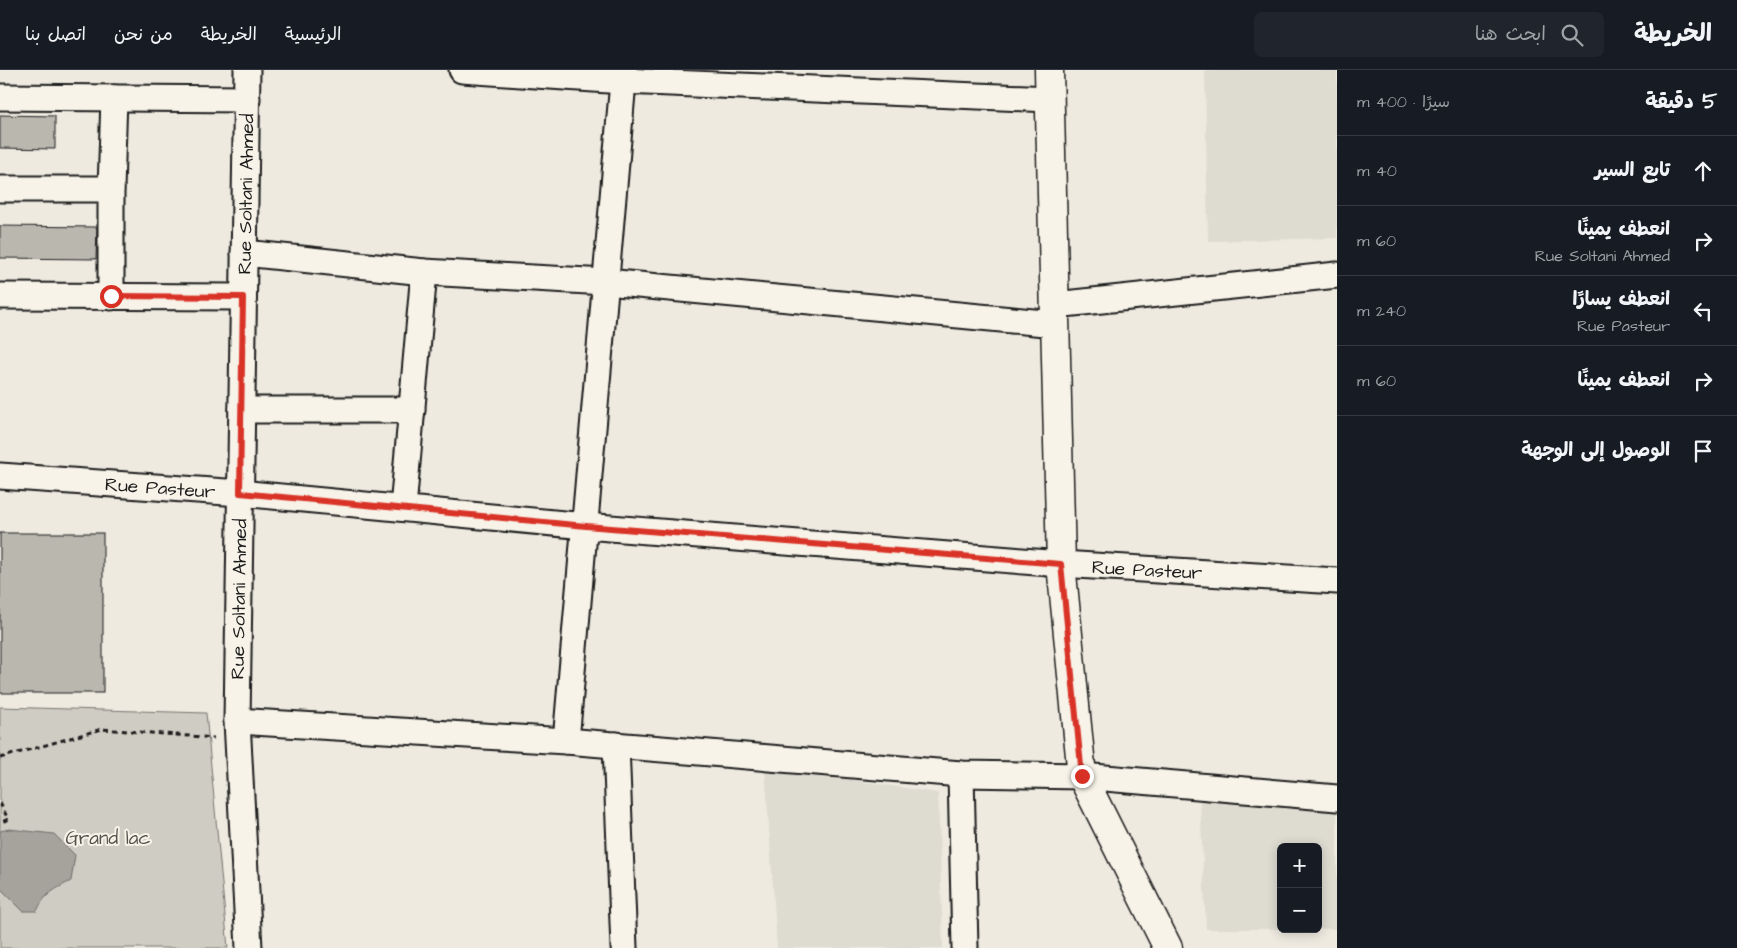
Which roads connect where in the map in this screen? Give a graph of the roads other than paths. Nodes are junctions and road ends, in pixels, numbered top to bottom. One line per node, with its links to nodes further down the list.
1 (247, 70): 7 (street, Rue Soltani Ahmed)
2 (462, 70): 4 (street)
3 (1049, 70): 8 (main road)
4 (623, 76): 8 (street); 14 (street)
5 (0, 97): 6 (street)
6 (114, 98): 7 (street); 10 (street)
7 (246, 99): 11 (street, Rue Soltani Ahmed)
8 (1050, 99): 18 (main road)
9 (0, 188): 10 (street)
10 (111, 188): 16 (street)
11 (244, 253): 12 (street); 17 (street, Rue Soltani Ahmed)
12 (424, 272): 14 (street); 20 (street)
13 (1337, 275): 18 (street)
14 (606, 282): 18 (street); 24 (street)
15 (0, 296): 16 (street)
16 (111, 296): 17 (street)
17 (243, 297): 19 (street, Rue Soltani Ahmed)
18 (1055, 315): 25 (main road)
19 (242, 410): 20 (street); 22 (street, Rue Soltani Ahmed)
20 (412, 410): 23 (street)
21 (0, 476): 22 (street, Rue Pasteur)
22 (240, 493): 23 (street, Rue Pasteur); 27 (street, Rue Soltani Ahmed)
23 (403, 508): 24 (street, Rue Pasteur)
24 (586, 526): 25 (street, Rue Pasteur); 28 (street)
25 (1061, 564): 26 (street, Rue Pasteur); 31 (main road)
26 (1337, 581)
27 (237, 730): 28 (street); 33 (street, Rue Soltani Ahmed)
28 (566, 741): 29 (street)
29 (616, 745): 30 (street); 34 (street)
30 (961, 774): 31 (street); 35 (street)
31 (1082, 776): 32 (street); 36 (main road)
32 (1337, 798)
33 (249, 948)
34 (624, 948)
35 (965, 948)
36 (1168, 948)

